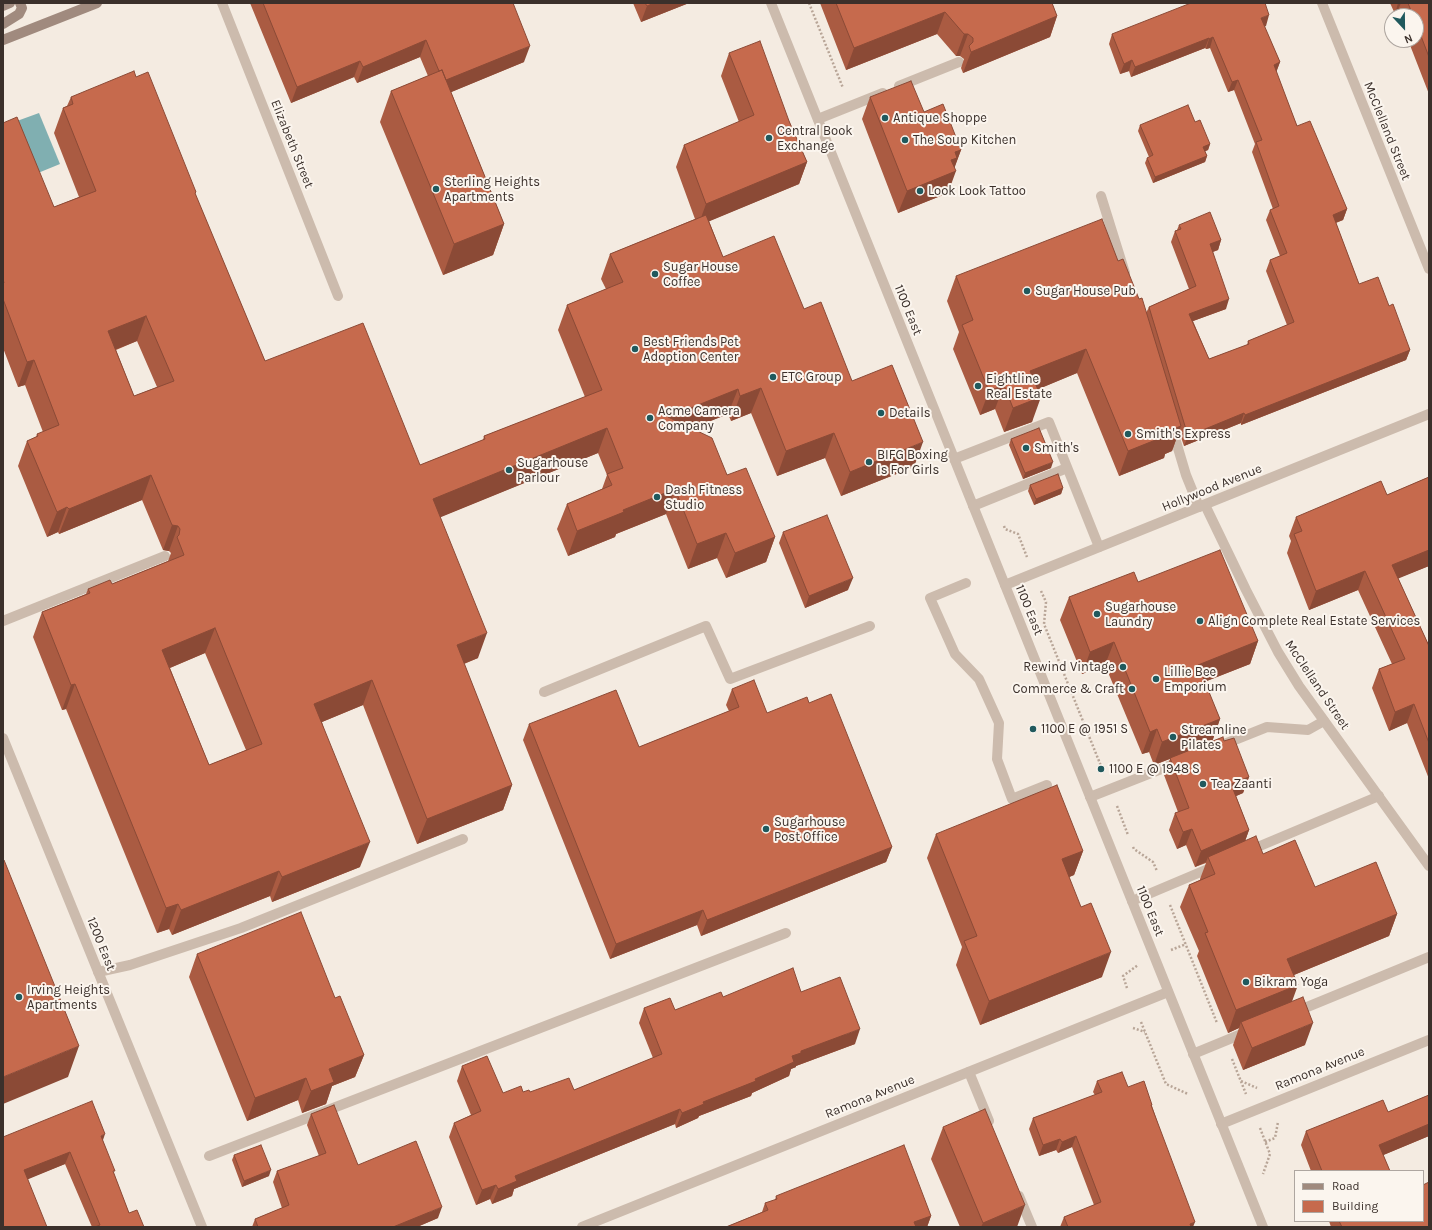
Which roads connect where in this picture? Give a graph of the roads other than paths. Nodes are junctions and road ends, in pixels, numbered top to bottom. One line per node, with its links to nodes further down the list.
1 (10, 3): 7 (main road)
2 (20, 3): 8 (main road)
3 (97, 3): 9 (main road)
4 (222, 3): 15 (street, Elizabeth Street)
5 (771, 3): 11 (street, 1100 East)
6 (1322, 3): 13 (street, McClelland Street)
7 (3, 6)
8 (3, 24)
9 (3, 40)
10 (959, 62): 11 (street)
11 (818, 119): 18 (street, 1100 East)
12 (1101, 196): 14 (street)
13 (1429, 268)
14 (1129, 286)
15 (338, 296)
16 (1429, 414): 21 (street, Hollywood Avenue)
17 (1169, 419): 21 (street, McClelland Street)
18 (954, 459): 19 (street); 20 (street, 1100 East)
19 (1067, 468): 20 (street); 22 (street)
20 (973, 506): 25 (street, 1100 East)
21 (1202, 506): 22 (street, Hollywood Avenue); 29 (street, McClelland Street)
22 (1099, 548): 25 (street, Hollywood Avenue)
23 (165, 556): 26 (street)
24 (966, 583): 33 (street)
25 (1005, 585): 35 (street, 1100 East)
26 (3, 621)
27 (870, 626): 28 (street)
28 (544, 692)
29 (1324, 721): 31 (street); 34 (street, McClelland Street)
30 (3, 738): 43 (street, 1200 East)
31 (1209, 750)
32 (1188, 758): 35 (street)
33 (1048, 785)
34 (1379, 796): 37 (street); 39 (street, McClelland Street)
35 (1090, 797): 40 (street, 1100 East)
36 (463, 839): 43 (street)
37 (1236, 856)
38 (1222, 863): 40 (street)
39 (1429, 866)
40 (1132, 901): 44 (street, 1100 East)
41 (786, 933): 52 (street)
42 (1429, 957): 45 (street)
43 (98, 972): 54 (street, 1200 East)
44 (1168, 992): 48 (street, 1100 East); 49 (street, Ramona Avenue)
45 (1289, 1014)
46 (1260, 1026): 48 (street)
47 (1429, 1040): 50 (street, Ramona Avenue)
48 (1193, 1054): 50 (street, 1100 East)
49 (969, 1072): 51 (street); 55 (street, Ramona Avenue)
50 (1222, 1124): 57 (street, 1100 East)
51 (992, 1128)
52 (209, 1156)
53 (1015, 1185): 56 (street)
54 (202, 1227)
55 (582, 1227)
56 (1032, 1227)
57 (1263, 1227)

